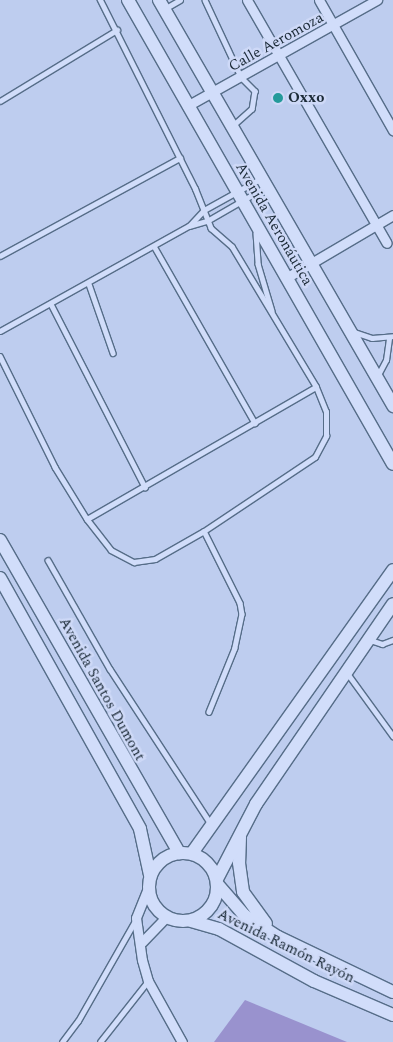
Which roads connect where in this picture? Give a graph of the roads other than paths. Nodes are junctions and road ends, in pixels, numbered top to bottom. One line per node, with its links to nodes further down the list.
1 (100, 0): 10 (lane)
2 (128, 0): 15 (main road, Avenida Aeronáutica)
3 (180, 0): 8 (lane)
4 (205, 0): 12 (lane)
5 (247, 0): 11 (street)
6 (319, 0): 9 (street)
7 (377, 0): 9 (street, Calle Aeromoza)
8 (161, 4): 13 (main road, Avenida Aeronáutica)
9 (333, 25): 11 (street, Calle Aeromoza); 17 (street)
10 (117, 30): 14 (lane); 18 (lane)
11 (279, 56): 12 (street, Calle Aeromoza); 25 (street)
12 (241, 77): 13 (street, Calle Aeromoza); 16 (lane)
13 (212, 93): 15 (street, Calle Aeromoza); 16 (main road, Avenida Aeronáutica)
14 (0, 101)
15 (187, 106): 20 (main road, Avenida Aeronáutica)
16 (233, 127): 19 (main road, Avenida Aeronáutica)
17 (393, 130)
18 (180, 158): 21 (lane); 29 (lane)
19 (265, 182): 20 (lane); 20 (lane); 30 (main road, Avenida Aeronáutica)
20 (239, 196): 21 (lane); 23 (lane); 24 (main road, Avenida Aeronáutica)
21 (204, 210): 23 (lane); 26 (lane)
22 (393, 215): 25 (street)
23 (207, 221): 26 (lane); 34 (lane)
24 (256, 224): 31 (main road, Avenida Aeronáutica); 34 (lane)
25 (376, 224): 27 (street); 30 (street)
26 (189, 226): 28 (lane)
27 (387, 243)
28 (154, 246): 32 (lane); 43 (lane)
29 (0, 256)
30 (312, 262): 31 (street); 35 (main road, Avenida Aeronáutica)
31 (286, 278): 44 (main road, Avenida Aeronáutica)
32 (89, 284): 33 (lane); 38 (lane)
33 (51, 304): 36 (lane); 45 (lane)
34 (274, 317): 41 (lane)
35 (350, 330): 37 (lane); 40 (main road, Avenida Aeronáutica)
36 (0, 331)
37 (391, 337): 40 (lane)
38 (113, 353)
39 (0, 356): 46 (lane)
40 (377, 378): 42 (main road, Avenida Aeronáutica)
41 (316, 387): 43 (lane); 47 (lane)
42 (393, 406)
43 (255, 424): 45 (lane)
44 (393, 464)
45 (145, 487): 46 (lane)
46 (88, 520): 47 (lane)
47 (204, 531): 56 (lane)
48 (0, 540): 60 (main road, Avenida Santos Dumont)
49 (48, 560): 58 (lane)
50 (393, 570): 58 (main road)
51 (0, 578): 61 (main road)
52 (393, 604): 53 (main road)
53 (369, 640): 54 (lane); 55 (main road)
54 (393, 640)
55 (346, 671): 57 (lane); 59 (main road)
56 (209, 712)
57 (393, 736)
58 (213, 827): 60 (main road)
59 (240, 834): 62 (main road); 66 (main road)
60 (185, 853): 61 (main road); 62 (main road)
61 (149, 882): 63 (main road); 64 (street)
62 (217, 882): 65 (main road); 66 (main road, Avenida Ramón Rayón)
63 (166, 917): 65 (main road); 67 (street)
64 (136, 918): 67 (street); 71 (lane)
65 (191, 921): 70 (main road, Avenida Ramón Rayón)
66 (278, 937): 69 (main road, Avenida Ramón Rayón)
67 (142, 942): 68 (street)
68 (148, 981): 72 (lane); 73 (street)
69 (393, 992)
70 (393, 1015)
71 (62, 1042)
72 (100, 1042)
73 (182, 1042)

